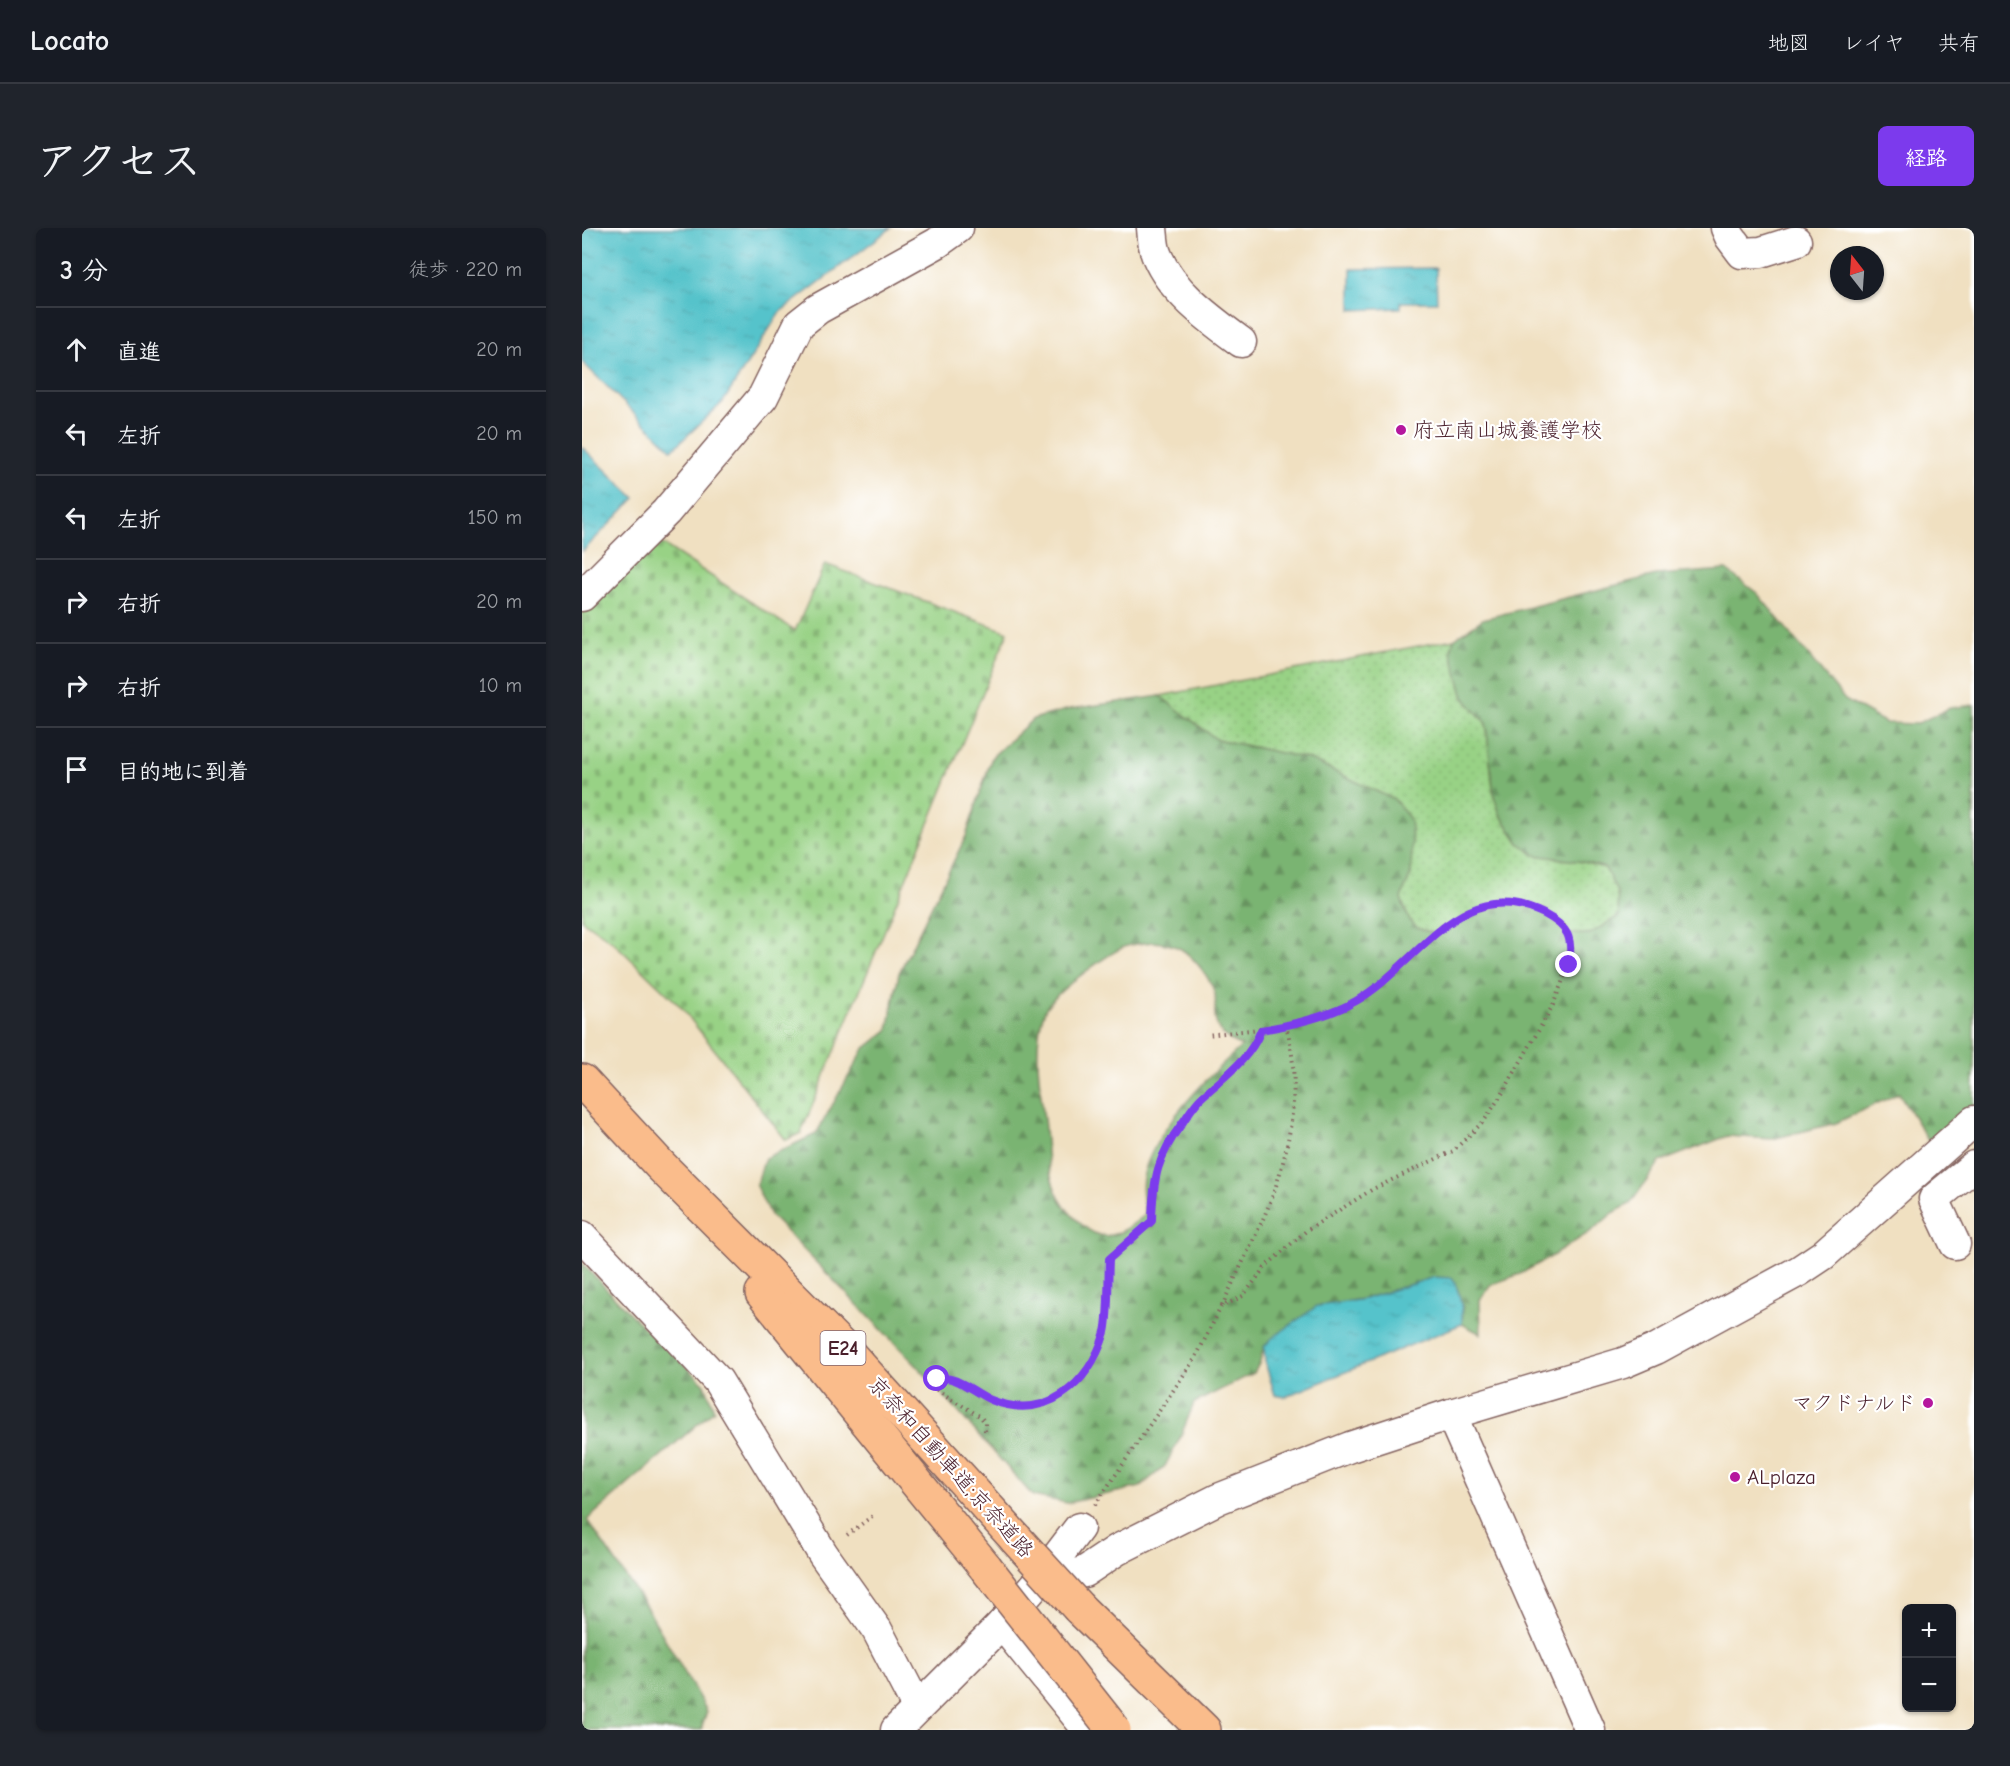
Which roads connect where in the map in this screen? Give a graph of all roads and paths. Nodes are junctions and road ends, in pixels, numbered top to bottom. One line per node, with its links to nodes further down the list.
1 (958, 228): 6 (street)
2 (1152, 228): 5 (street)
3 (1726, 228): 4 (street)
4 (1796, 241)
5 (1241, 342)
6 (582, 596)
7 (1286, 1026): 8 (path); 16 (path); 16 (path)
8 (1261, 1030): 9 (path); 18 (path)
9 (1207, 1035)
10 (582, 1081): 12 (highway, 京奈和自動車道;京奈道路 / E24)
11 (1974, 1121): 17 (street)
12 (660, 1165): 21 (highway, 京奈和自動車道;京奈道路 / E24, bridge); 26 (highway, bridge)
13 (1974, 1167): 15 (street)
14 (582, 1236): 23 (street)
15 (1955, 1244)
16 (1221, 1307): 19 (path)
17 (1451, 1414): 20 (street); 29 (street)
18 (985, 1431)
19 (1079, 1528): 20 (street)
20 (1038, 1582): 22 (street)
21 (1079, 1608): 27 (highway, 京奈和自動車道;京奈道路 / E24); 28 (highway)
22 (1002, 1624): 23 (street); 25 (street)
23 (917, 1707): 24 (street)
24 (896, 1730)
25 (1088, 1730)
26 (1114, 1730)
27 (1188, 1730)
28 (1204, 1730)
29 (1590, 1730)

